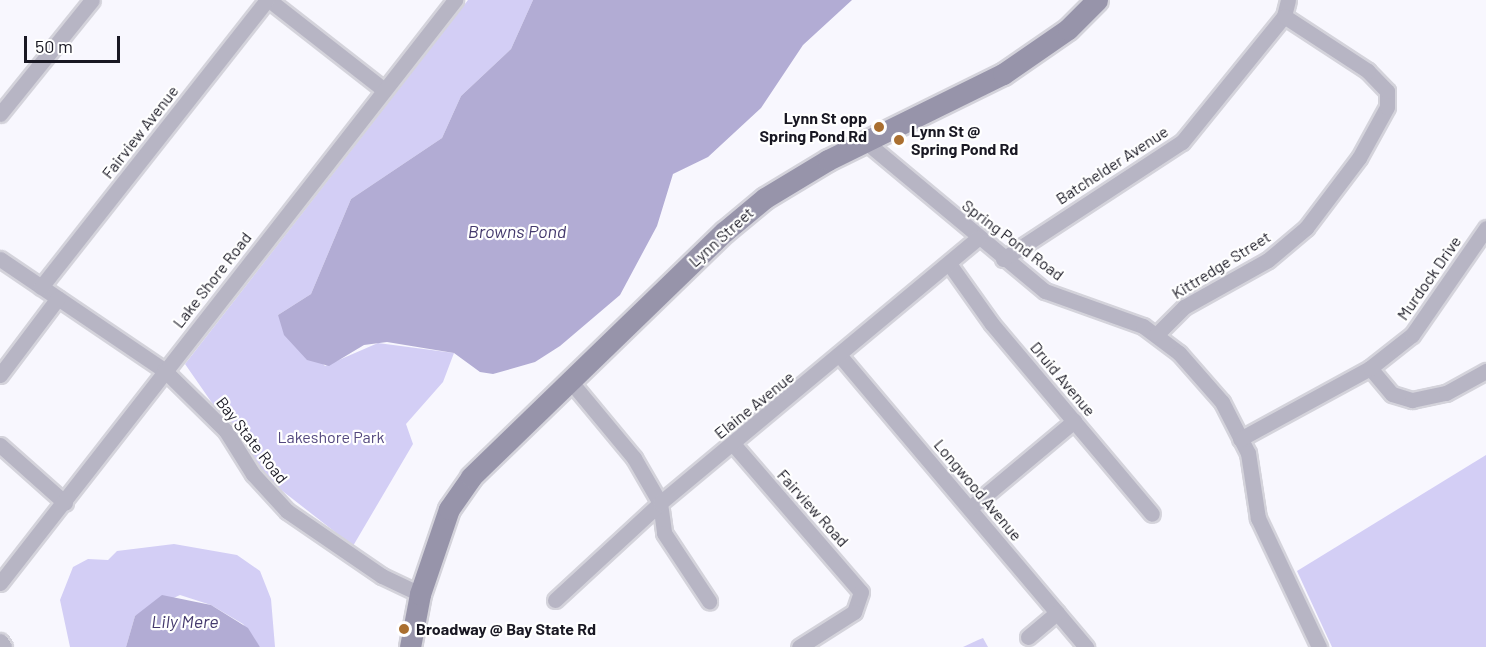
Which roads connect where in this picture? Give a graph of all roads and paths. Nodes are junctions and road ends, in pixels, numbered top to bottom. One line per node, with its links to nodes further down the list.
1 (92, 0): 8 (street)
2 (268, 0): 7 (street); 15 (street, Fairview Avenue)
3 (455, 0): 7 (street, Lake Shore Road)
4 (1097, 0): 9 (main road, Lynn Street)
5 (1288, 0): 6 (street, Batchelder Avenue)
6 (1284, 16): 13 (street, Batchelder Avenue); 17 (street, Kittredge Street)
7 (384, 90): 20 (street, Lake Shore Road)
8 (0, 114)
9 (866, 142): 11 (street, Spring Pond Road); 23 (main road, Lynn Street)
10 (1486, 228): 19 (street, Murdock Drive)
11 (977, 239): 13 (street, Spring Pond Road); 14 (street, Elaine Avenue)
12 (0, 259): 15 (street, Bay State Road)
13 (1003, 259): 17 (street, Spring Pond Road)
14 (950, 265): 18 (street, Elaine Avenue); 24 (street, Druid Avenue)
15 (42, 287): 16 (street, Bay State Road)
16 (58, 298): 20 (street, Bay State Road); 22 (street)
17 (1156, 335): 25 (street, Spring Pond Road)
18 (841, 357): 27 (street, Elaine Avenue); 30 (street, Longwood Avenue)
19 (1370, 368): 21 (street); 25 (street, Murdock Drive)
20 (164, 370): 28 (street, Lake Shore Road); 33 (street, Bay State Road)
21 (1486, 371)
22 (0, 375)
23 (571, 382): 29 (street); 33 (main road, Lynn Street)
24 (1074, 421): 30 (street); 31 (street, Druid Avenue)
25 (1240, 439): 43 (street, Spring Pond Road)
26 (0, 445): 28 (street)
27 (734, 445): 29 (street, Elaine Avenue); 41 (street, Fairview Road)
28 (65, 503): 32 (street, Lake Shore Road)
29 (660, 503): 34 (street, Elaine Avenue); 35 (street)
30 (970, 508): 36 (street, Longwood Avenue)
31 (1152, 514)
32 (0, 583)
33 (420, 594): 40 (main road, Lynn Street)
34 (555, 600)
35 (709, 601)
36 (1057, 613): 37 (street); 42 (street, Longwood Avenue)
37 (1028, 637)
38 (0, 641): 39 (street)
39 (4, 647)
40 (410, 647)
41 (799, 647)
42 (1086, 647)
43 (1319, 647)

